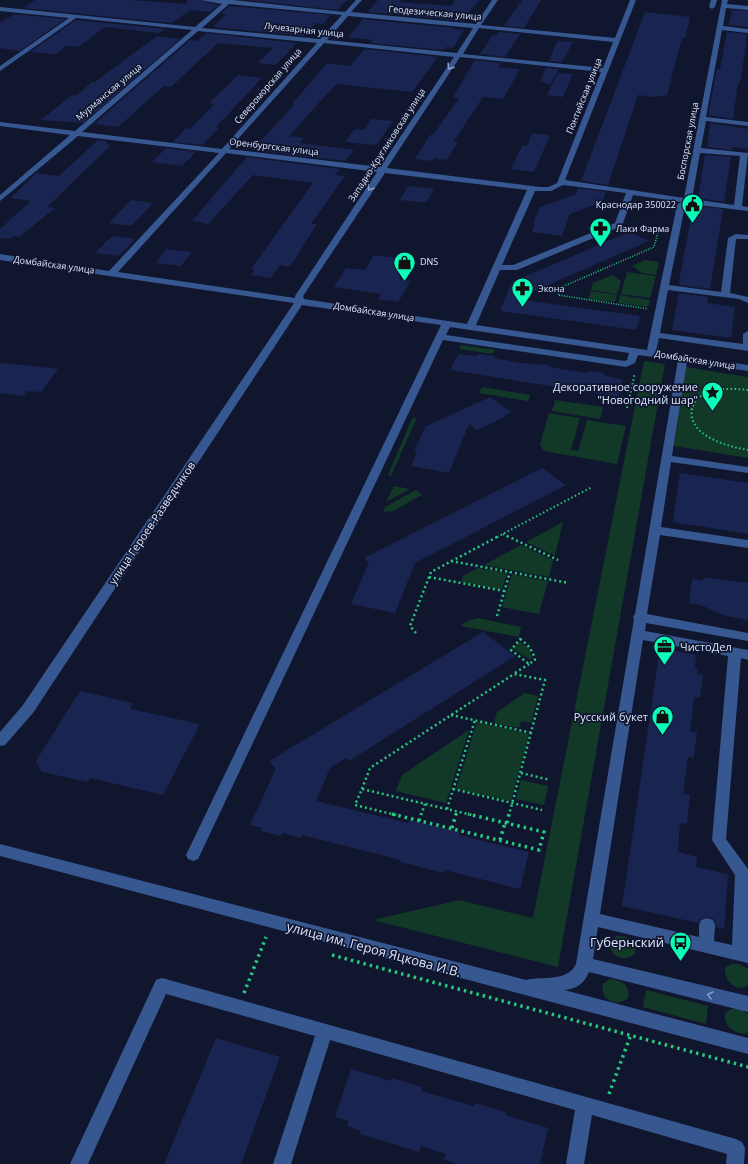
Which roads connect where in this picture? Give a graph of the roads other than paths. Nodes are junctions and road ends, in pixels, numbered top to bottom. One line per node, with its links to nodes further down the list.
1 (204, 0): 6 (street, Геодезическая улица)
2 (359, 0): 11 (street, Североморская улица)
3 (494, 0): 13 (street, Западно-Кругликовская улица)
4 (633, 0): 18 (street, Понтийская улица)
5 (714, 0): 8 (street)
6 (229, 1): 11 (street, Геодезическая улица); 14 (street, Мурманская улица)
7 (725, 3): 9 (street); 15 (street, Боспорская улица)
8 (712, 7)
9 (748, 8)
10 (0, 9): 12 (street, Лучезарная улица)
11 (346, 14): 13 (street, Геодезическая улица); 17 (street, Североморская улица)
12 (75, 16): 14 (street, Лучезарная улица); 20 (street)
13 (476, 26): 18 (street, Геодезическая улица); 19 (street, Западно-Кругликовская улица)
14 (198, 28): 17 (street, Лучезарная улица); 26 (street, Мурманская улица)
15 (720, 28): 16 (street); 22 (street, Боспорская улица)
16 (748, 31)
17 (322, 40): 19 (street, Лучезарная улица); 28 (street, Североморская улица)
18 (617, 40): 21 (street, Понтийская улица)
19 (458, 54): 21 (street, Лучезарная улица); 30 (street, Западно-Кругликовская улица, one-way to 30)
20 (0, 69)
21 (605, 70): 31 (street, Понтийская улица)
22 (703, 119): 25 (street); 27 (street, Боспорская улица)
23 (748, 119): 25 (street)
24 (0, 124): 26 (street, Оренбургская улица)
25 (748, 124)
26 (74, 133): 28 (street, Оренбургская улица); 34 (street, Мурманская улица)
27 (697, 150): 29 (street); 35 (street, Боспорская улица)
28 (224, 151): 30 (street, Оренбургская улица); 41 (street, Североморская улица)
29 (746, 155): 36 (street)
30 (382, 170): 32 (street, Оренбургская улица); 45 (street, Западно-Кругликовская улица, one-way to 45)
31 (560, 182): 32 (street, Оренбургская улица); 33 (street)
32 (532, 188): 40 (street)
33 (630, 192): 35 (street); 40 (street)
34 (0, 199)
35 (687, 202): 36 (street); 42 (street, Боспорская улица)
36 (738, 208): 37 (street)
37 (748, 209)
38 (748, 237): 43 (street)
39 (0, 256): 41 (street, Домбайская улица)
40 (496, 267): 47 (street)
41 (112, 273): 45 (street, Домбайская улица)
42 (664, 287): 43 (street); 49 (street, Боспорская улица)
43 (725, 295): 44 (street)
44 (748, 300)
45 (300, 301): 46 (street, Домбайская улица); 64 (street, улица Героев-Разведчиков)
46 (447, 323): 47 (street, Домбайская улица); 50 (street)
47 (470, 327): 52 (street, Домбайская улица)
48 (748, 334): 51 (street)
49 (655, 335): 51 (street); 53 (street, Боспорская улица)
50 (440, 337): 52 (street); 66 (street)
51 (747, 348)
52 (634, 350): 53 (street, Домбайская улица)
53 (651, 353): 54 (street, Домбайская улица)
54 (683, 358): 55 (street, Домбайская улица); 56 (street)
55 (748, 368)
56 (666, 458): 57 (street); 58 (street)
57 (748, 470)
58 (654, 530): 59 (street); 60 (street)
59 (748, 544)
60 (639, 617): 61 (street); 62 (street)
61 (637, 634): 63 (street); 67 (street)
62 (748, 637)
63 (741, 653): 70 (street)
64 (0, 741)
65 (0, 850): 72 (street, улица им. Героя Яцкова И.В.)
66 (193, 855)
67 (591, 919): 69 (street); 71 (street)
68 (707, 925): 69 (street)
69 (706, 946): 70 (street)
70 (743, 955)
71 (584, 964): 72 (street); 73 (street, one-way to 71)
72 (522, 988): 75 (street, улица им. Героя Яцкова И.В.)
73 (748, 1004)
74 (325, 1030): 76 (street); 77 (street); 78 (street)
75 (748, 1046)
76 (585, 1104): 79 (street); 80 (street)
77 (79, 1164)
78 (282, 1164)
79 (575, 1164)
80 (734, 1164)

